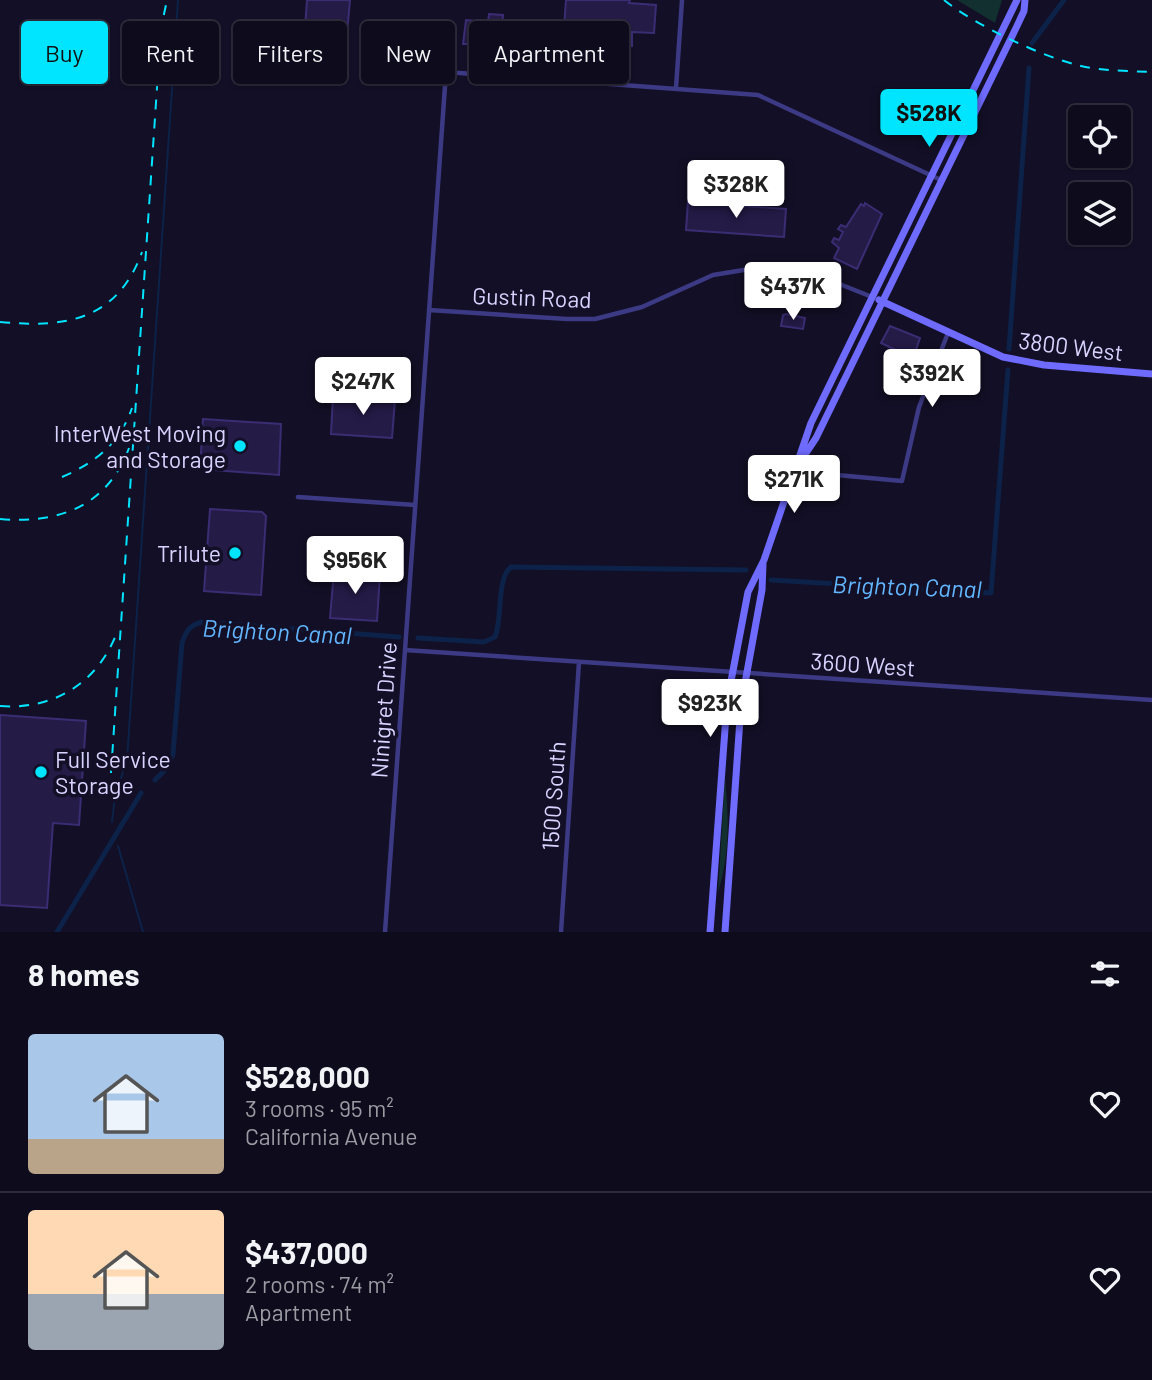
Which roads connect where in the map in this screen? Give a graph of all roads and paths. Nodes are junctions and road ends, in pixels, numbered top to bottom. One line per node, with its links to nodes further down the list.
1 (682, 0): 4 (street)
2 (1017, 0): 5 (main road)
3 (1025, 0): 6 (main road)
4 (676, 88): 5 (street); 9 (street, Ninigret Drive)
5 (932, 175): 6 (street); 7 (main road)
6 (941, 180): 8 (main road)
7 (872, 297): 8 (main road, 3800 West); 9 (street, Gustin Road); 12 (main road)
8 (883, 302): 10 (main road, 3800 West); 12 (main road)
9 (429, 310): 14 (street, Ninigret Drive)
10 (948, 333): 11 (main road, 3800 West); 12 (street)
11 (1152, 374)
12 (799, 462): 15 (main road)
13 (298, 497): 14 (street)
14 (415, 505): 16 (street, Ninigret Drive)
15 (764, 560): 18 (main road); 19 (main road)
16 (405, 650): 17 (street, 3600 West); 25 (street, Ninigret Drive)
17 (579, 662): 18 (street, 3600 West); 26 (street, 1500 South)
18 (731, 673): 19 (street, 3600 West); 21 (main road)
19 (745, 674): 20 (street, 3600 West); 22 (main road)
20 (1152, 700)
21 (722, 767): 22 (main road); 23 (main road)
22 (735, 768): 24 (main road)
23 (713, 900): 24 (main road); 27 (main road)
24 (727, 901): 28 (main road)
25 (385, 932)
26 (561, 932)
27 (710, 932)
28 (725, 932)

